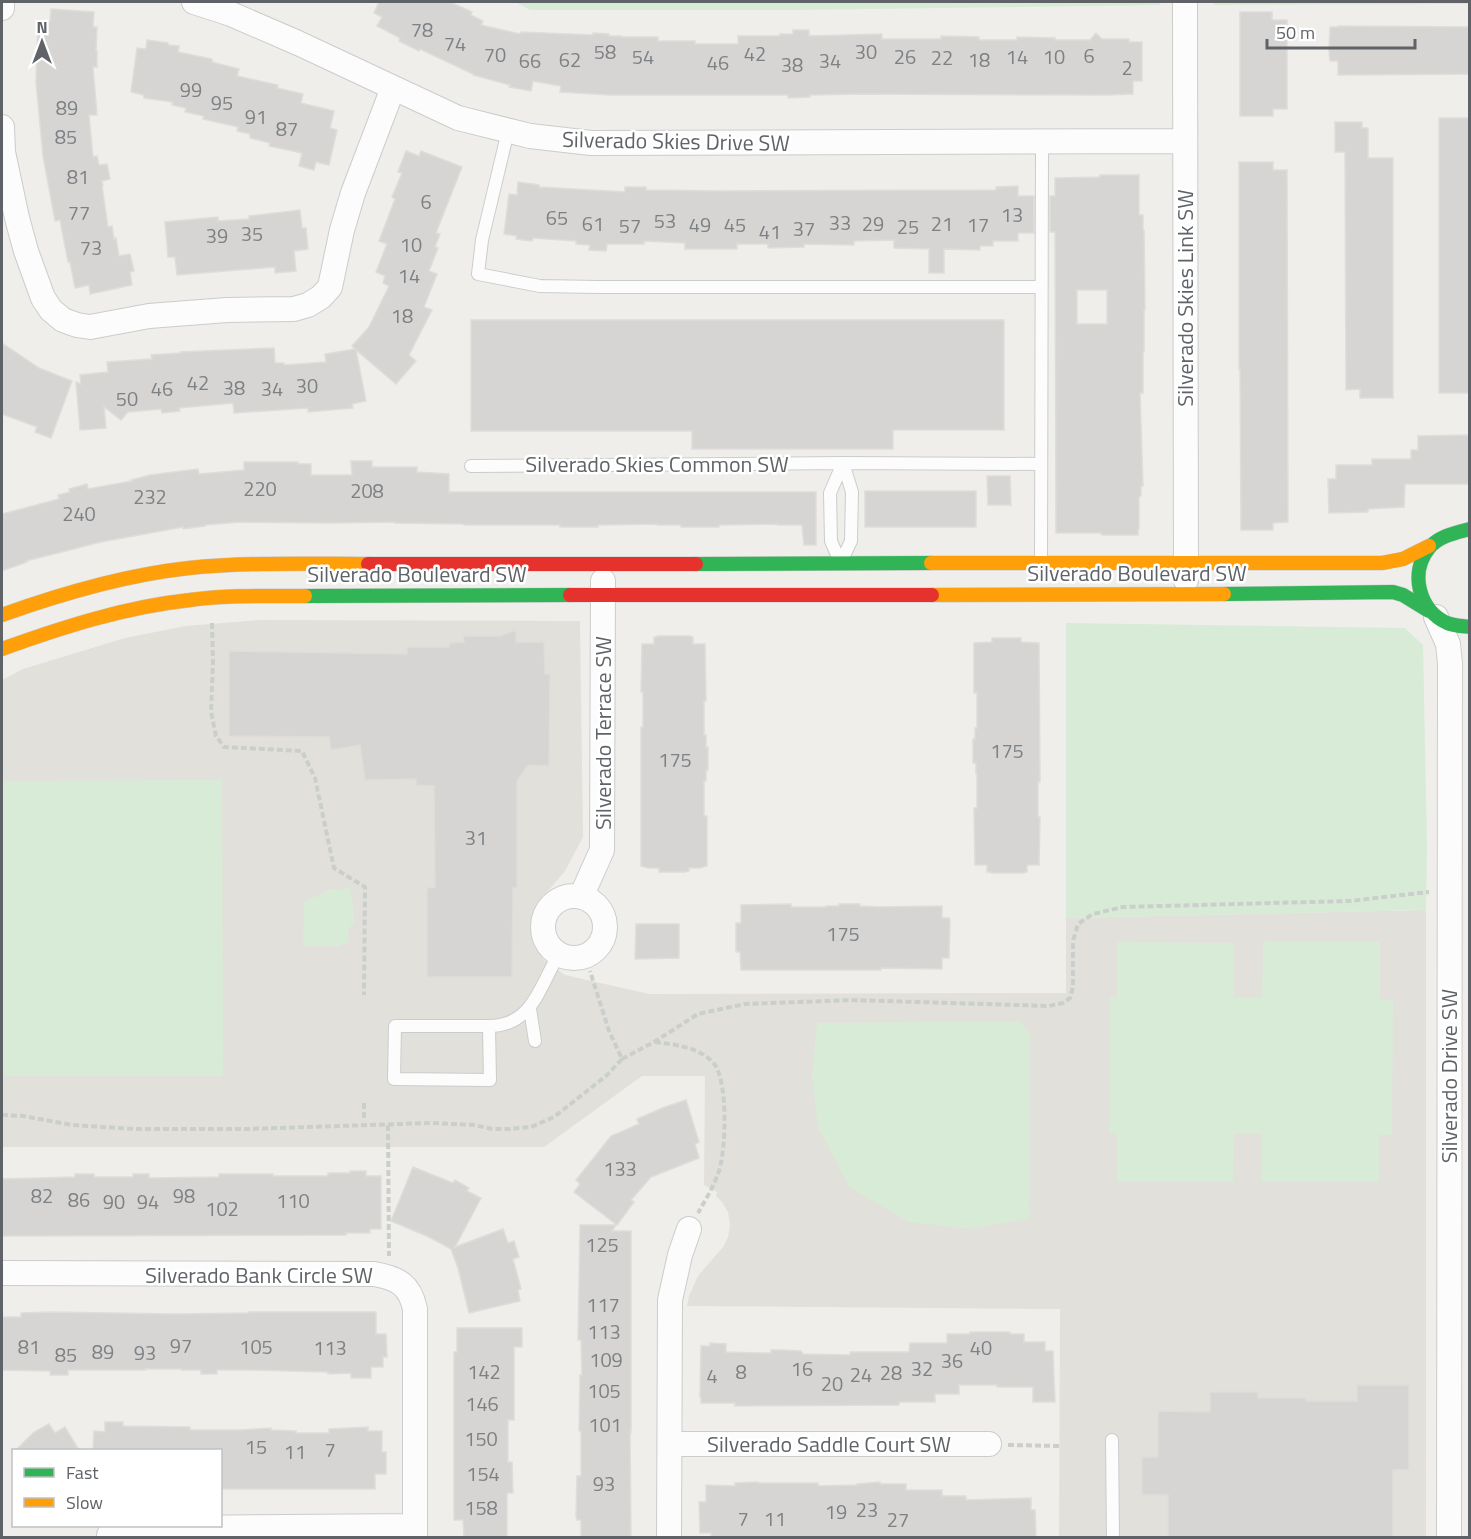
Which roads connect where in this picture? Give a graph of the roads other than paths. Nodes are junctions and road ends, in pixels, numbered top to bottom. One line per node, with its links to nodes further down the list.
1 (2, 2): 4 (street)
2 (194, 2): 5 (street, Silverado Skies Drive SW)
3 (1185, 2): 9 (street, Silverado Skies Link SW)
4 (2, 8)
5 (234, 8): 6 (street, Silverado Skies Drive SW)
6 (393, 88): 7 (street); 8 (street, Silverado Skies Drive SW)
7 (2, 128)
8 (508, 131): 10 (street, Silverado Skies Drive SW); 11 (lane)
9 (1185, 141): 10 (street, Silverado Skies Drive SW); 18 (street, Silverado Skies Link SW)
10 (1042, 142): 11 (lane)
11 (1041, 287): 13 (lane)
12 (843, 463): 13 (lane, Silverado Skies Common SW); 14 (lane, Silverado Skies Common SW); 20 (lane); 20 (lane)
13 (1041, 464): 17 (lane)
14 (471, 466)
15 (1470, 529): 16 (street, Silverado Boulevard SW)
16 (1429, 546): 18 (street, Silverado Boulevard SW); 23 (street)
17 (1041, 563): 18 (street, Silverado Boulevard SW); 20 (street, Silverado Boulevard SW)
18 (1186, 563): 21 (street, Silverado Skies Link SW)
19 (603, 564): 20 (street, Silverado Boulevard SW); 22 (street, Silverado Terrace SW); 24 (street, Silverado Boulevard SW)
20 (840, 579): 21 (street, Silverado Boulevard SW); 22 (street, Silverado Boulevard SW)
21 (1186, 594): 23 (street, Silverado Boulevard SW)
22 (603, 595): 26 (street, Silverado Boulevard SW); 28 (street, Silverado Terrace SW)
23 (1432, 614): 25 (street, Silverado Boulevard SW); 27 (street, Silverado Drive SW)
24 (2, 615)
25 (1470, 627)
26 (2, 650)
27 (1460, 870): 35 (street, Silverado Drive SW)
28 (581, 897): 29 (street); 29 (street)
29 (559, 954): 30 (lane)
30 (530, 1009): 31 (lane); 32 (lane)
31 (489, 1026): 31 (lane)
32 (535, 1041)
33 (689, 1229): 37 (street)
34 (2, 1273): 39 (street, Silverado Bank Circle SW)
35 (1459, 1293): 43 (street, Silverado Drive SW)
36 (1112, 1440): 42 (lane)
37 (670, 1444): 38 (street, Silverado Saddle Court SW); 41 (street)
38 (989, 1444)
39 (415, 1532): 40 (street)
40 (109, 1535)
41 (669, 1538)
42 (1113, 1538)
43 (1449, 1538)

